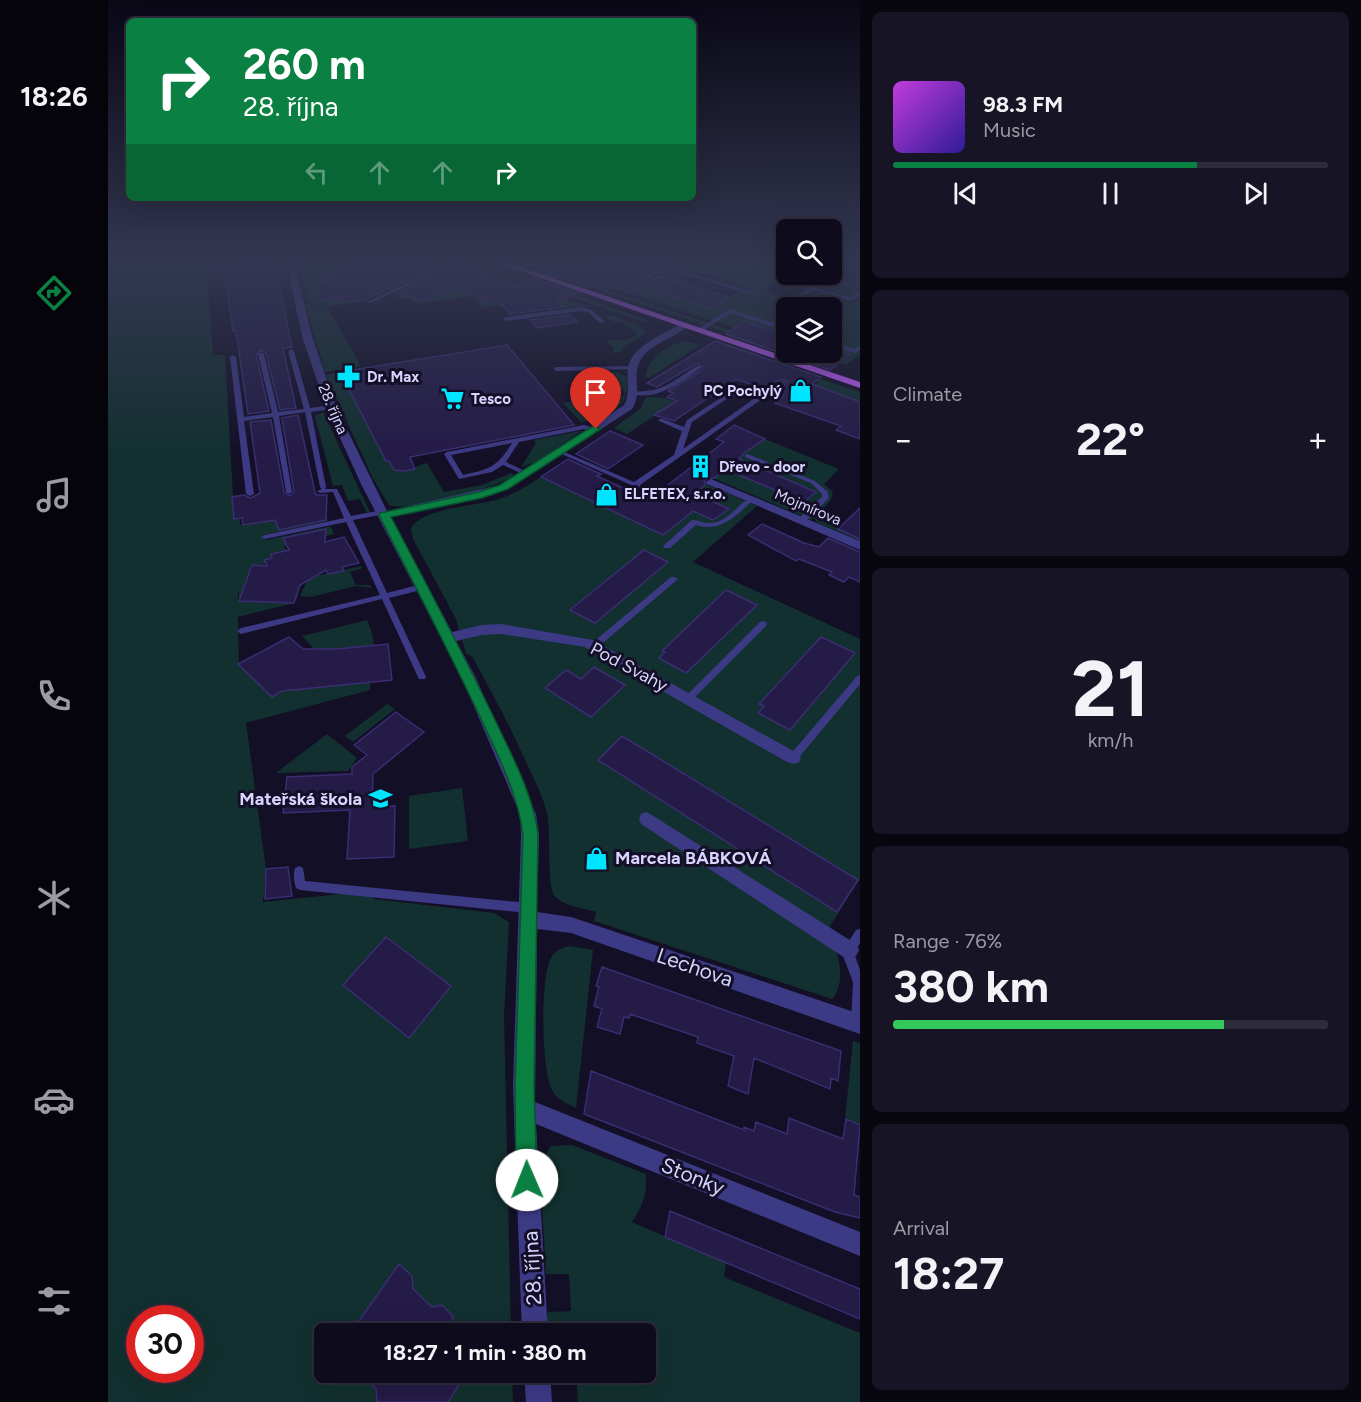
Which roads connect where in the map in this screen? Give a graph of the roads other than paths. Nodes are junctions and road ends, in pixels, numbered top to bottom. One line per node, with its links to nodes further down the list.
1 (304, 327): 18 (street, 28. října)
2 (682, 327): 11 (street)
3 (688, 327): 5 (main road)
4 (704, 327): 5 (lane)
5 (698, 331): 15 (main road)
6 (842, 347): 7 (lane)
7 (860, 348)
8 (291, 351): 19 (lane)
9 (261, 354): 20 (lane)
10 (233, 357): 21 (lane)
11 (633, 367): 13 (lane); 16 (street)
12 (699, 367): 16 (lane)
13 (556, 369)
14 (783, 382): 17 (lane)
15 (860, 385)
16 (634, 393): 23 (street)
17 (760, 397): 24 (lane); 27 (lane)
18 (331, 407): 19 (lane); 37 (street, 28. října)
19 (308, 411): 20 (lane); 38 (lane)
20 (276, 415): 21 (lane); 33 (lane)
21 (242, 419): 34 (lane)
22 (661, 420): 24 (lane)
23 (596, 429): 25 (lane); 26 (street)
24 (685, 430): 27 (lane)
25 (517, 440): 29 (lane); 29 (lane)
26 (560, 452): 30 (street); 32 (lane)
27 (677, 456): 32 (lane)
28 (747, 456): 39 (lane)
29 (503, 464): 30 (lane)
30 (528, 474): 37 (street)
31 (711, 482): 36 (street, Mojmírova)
32 (635, 485): 35 (lane)
33 (289, 492)
34 (250, 494)
35 (660, 496)
36 (751, 499): 39 (street, Mojmírova); 41 (lane)
37 (383, 514): 38 (lane); 44 (street, 28. října)
38 (349, 519): 40 (lane); 45 (lane)
39 (801, 521): 42 (street, Mojmírova)
40 (265, 537)
41 (667, 546)
42 (860, 546)
43 (674, 579): 49 (lane)
44 (422, 587): 45 (lane); 48 (street, 28. října)
45 (384, 597): 47 (lane); 50 (lane)
46 (763, 624): 52 (lane)
47 (241, 632)
48 (448, 638): 49 (street, Pod Svahy); 56 (street, 28. října)
49 (594, 646): 52 (street, Pod Svahy)
50 (422, 677)
51 (860, 678): 53 (lane)
52 (688, 699): 53 (street, Pod Svahy)
53 (794, 758)
54 (647, 819): 58 (street)
55 (299, 871): 56 (lane)
56 (528, 913): 59 (street, Lechova); 60 (street, 28. října)
57 (860, 934): 58 (lane)
58 (849, 950): 59 (lane)
59 (859, 1023)
60 (526, 1108): 61 (street, Stonky); 62 (street, 28. října)
61 (860, 1244)
62 (534, 1323)
63 (538, 1383): 64 (street)
64 (539, 1402)

